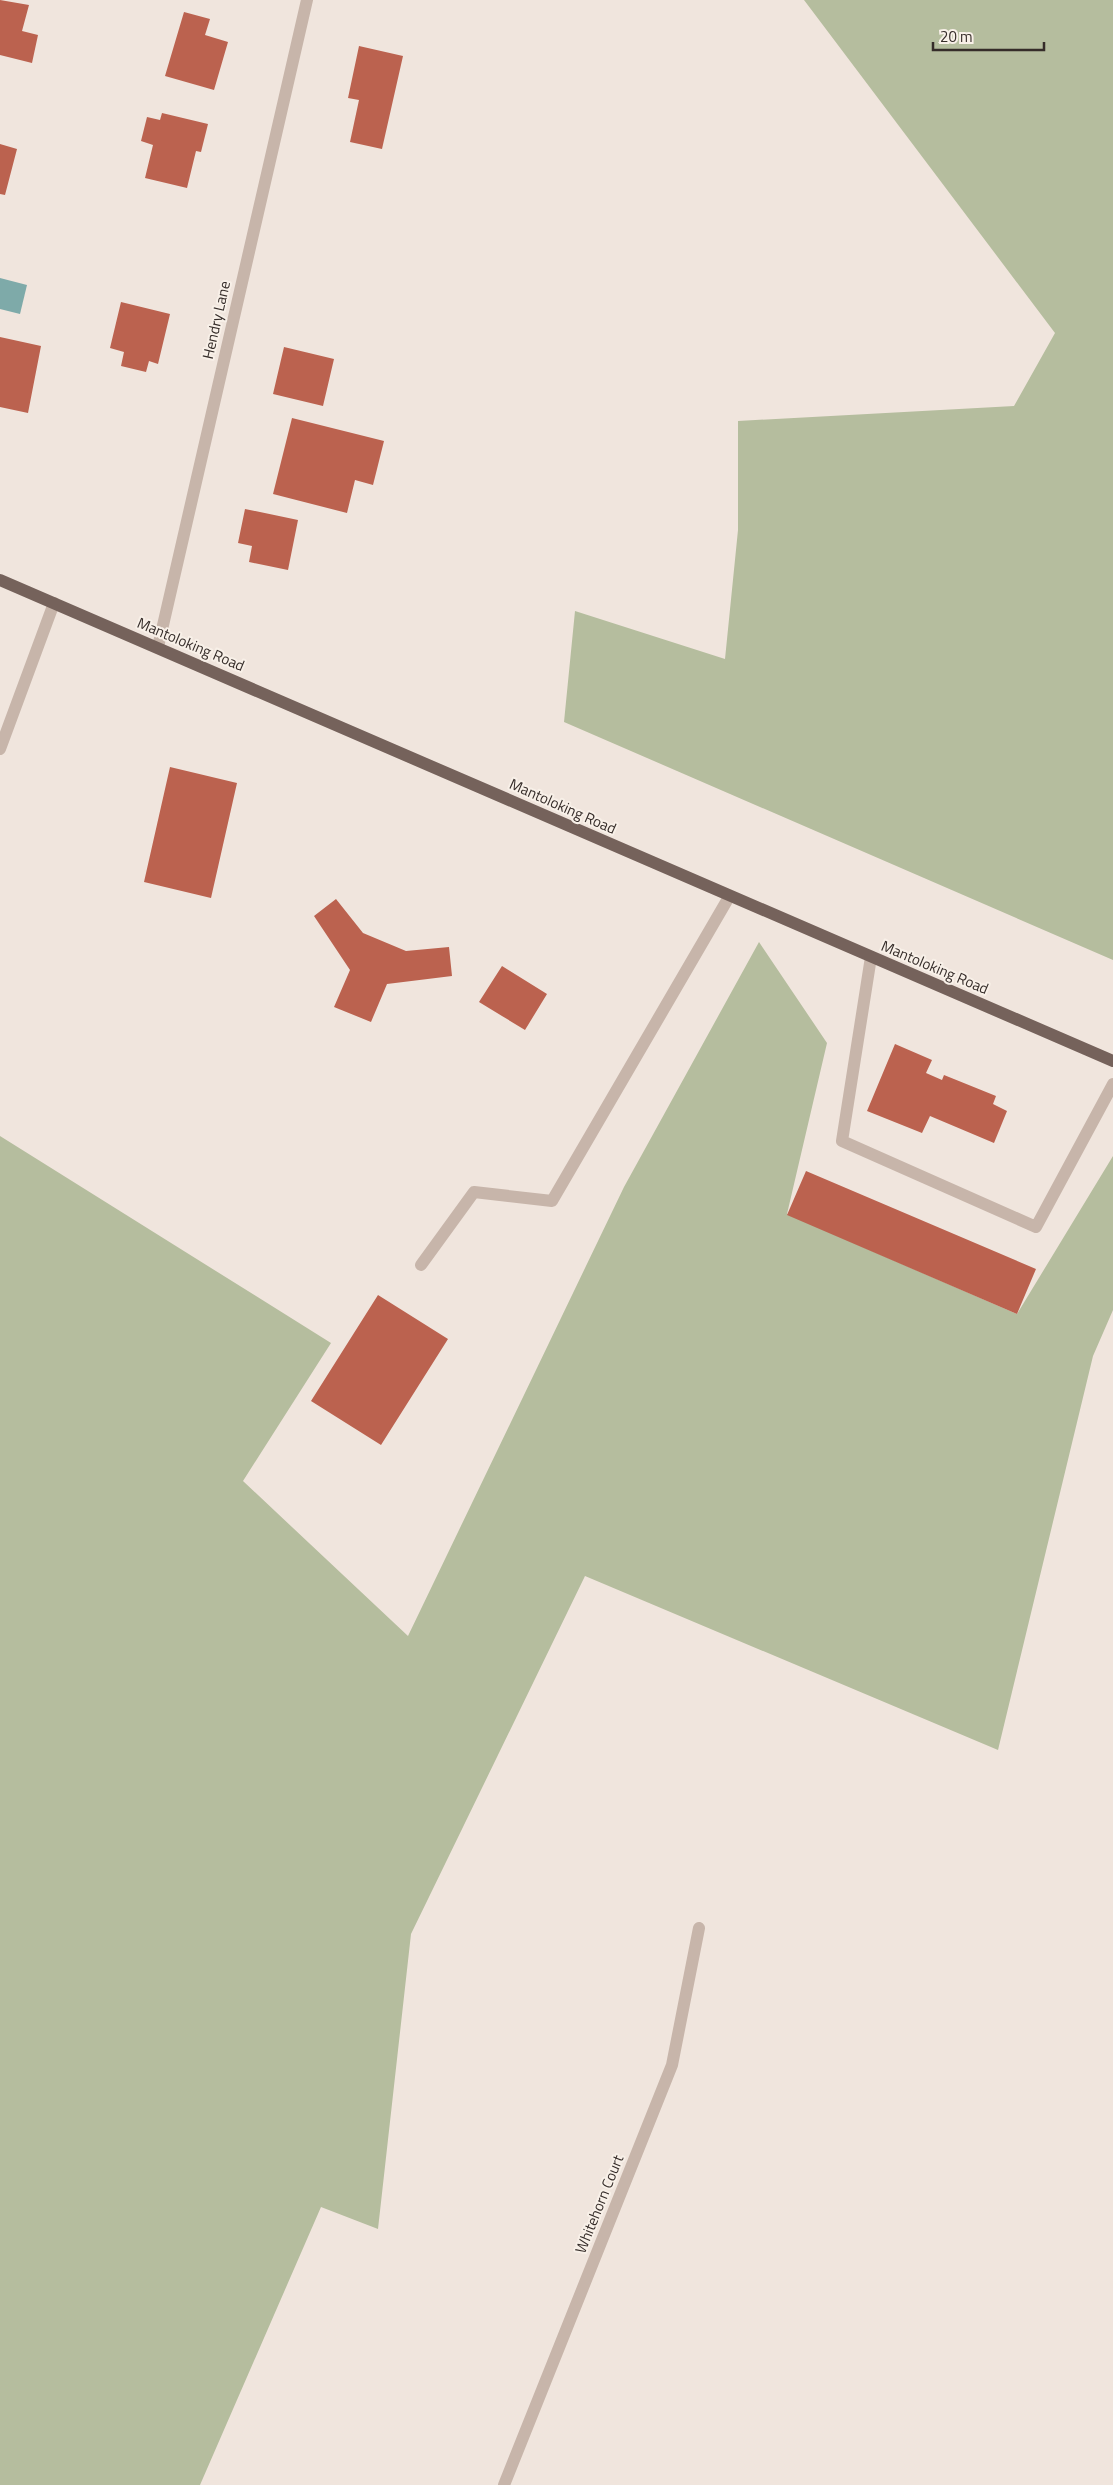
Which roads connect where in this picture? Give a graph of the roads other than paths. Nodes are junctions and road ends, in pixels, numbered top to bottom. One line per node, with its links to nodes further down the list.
1 (307, 0): 4 (street, Hendry Lane)
2 (0, 580): 3 (main road, Mantoloking Road)
3 (54, 603): 4 (main road, Mantoloking Road); 5 (street)
4 (158, 647): 6 (main road, Mantoloking Road)
5 (0, 749)
6 (729, 897): 7 (main road, Mantoloking Road); 10 (street)
7 (872, 957): 8 (main road, Mantoloking Road); 9 (street)
8 (1113, 1061)
9 (1113, 1084)
10 (421, 1264)
11 (699, 1928): 12 (street, Whitehorn Court)
12 (504, 2485)

